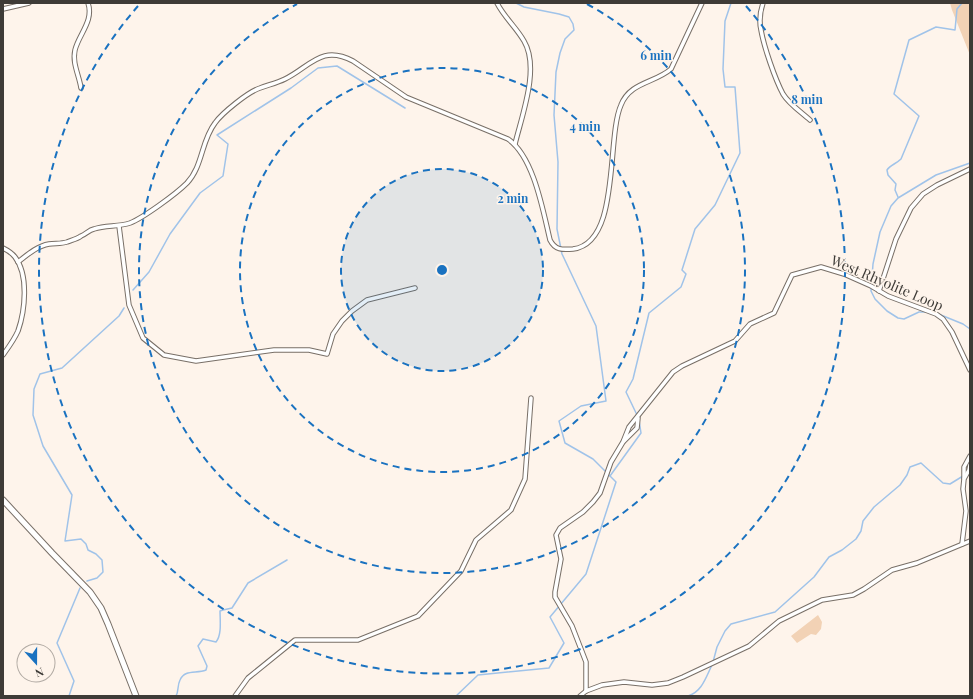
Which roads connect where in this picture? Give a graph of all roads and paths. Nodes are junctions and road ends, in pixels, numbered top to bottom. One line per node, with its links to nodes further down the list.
1 (29, 3): 6 (street)
2 (88, 3): 7 (street)
3 (497, 3): 9 (street)
4 (702, 3): 9 (street)
5 (763, 3): 8 (street)
6 (3, 10)
7 (81, 88)
8 (810, 120)
9 (515, 144): 11 (street)
10 (970, 169): 15 (street)
11 (119, 226): 13 (street); 14 (street)
12 (3, 248): 13 (street)
13 (18, 262): 16 (street)
14 (416, 288)
15 (879, 291): 17 (street, West Rhyolite Loop); 19 (street, West Rhyolite Loop)
16 (3, 355)
17 (970, 370)
18 (531, 398): 29 (street)
19 (638, 418): 20 (street, West Rhyolite Loop); 20 (street, West Rhyolite Loop)
20 (623, 442): 27 (street, West Rhyolite Loop)
21 (970, 456): 23 (street)
22 (970, 465): 23 (street)
23 (964, 479): 26 (street)
24 (3, 500): 28 (street)
25 (970, 541): 26 (street)
26 (962, 544): 27 (street)
27 (586, 691): 30 (street)
28 (136, 696)
29 (235, 696)
30 (580, 696)

